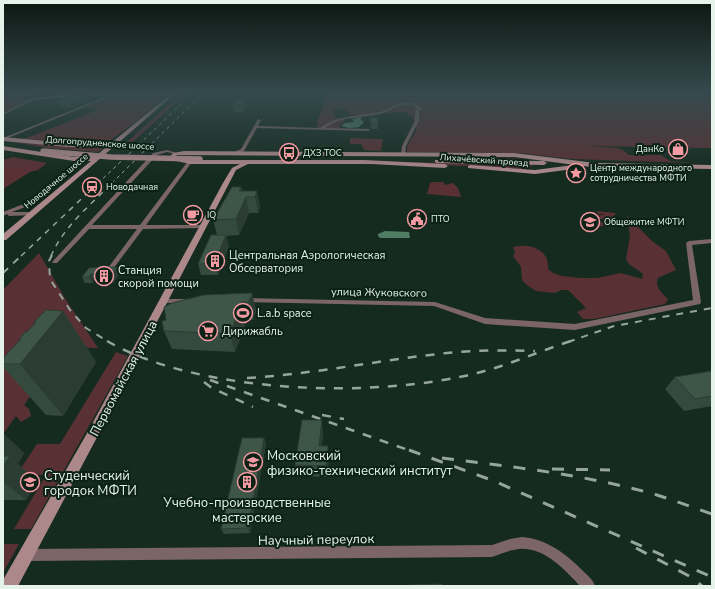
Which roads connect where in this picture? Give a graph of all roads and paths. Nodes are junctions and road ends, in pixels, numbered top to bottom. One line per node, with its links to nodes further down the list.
1 (54, 119): 10 (street)
2 (143, 119): 9 (main road, Новодачное шоссе)
3 (340, 119): 7 (street)
4 (418, 119): 18 (street)
5 (259, 120): 6 (street)
6 (256, 127): 7 (street); 14 (street)
7 (322, 130): 8 (street)
8 (368, 130)
9 (126, 134): 11 (main road); 12 (main road, Новодачное шоссе)
10 (3, 141): 11 (main road); 19 (main road, Долгопрудненское шоссе, bridge)
11 (95, 145): 12 (main road)
12 (112, 146): 21 (main road, Новодачное шоссе)
13 (3, 148): 20 (main road)
14 (244, 150): 16 (street); 19 (street)
15 (178, 154): 16 (main road); 24 (main road); 36 (street)
16 (231, 154): 19 (main road)
17 (509, 155): 18 (main road, Лихачёвский проезд); 27 (main road); 28 (main road, Лихачёвский проезд)
18 (403, 157): 19 (main road); 23 (main road, Лихачёвский проезд); 27 (main road, Лихачёвский проезд)
19 (255, 158): 22 (main road, Лихачёвский проезд); 23 (main road, Лихачёвский проезд); 25 (main road, Лихачёвский проезд); 26 (main road, Лихачёвский проезд); 31 (main road)
20 (74, 159): 21 (main road); 29 (main road)
21 (96, 159): 29 (main road, Новодачное шоссе)
22 (279, 159): 23 (main road, Лихачёвский проезд); 26 (main road, Лихачёвский проезд)
23 (380, 160)
24 (190, 162): 25 (main road); 37 (street)
25 (220, 162): 31 (main road)
26 (370, 163): 32 (main road, Лихачёвский проезд)
27 (535, 163): 28 (main road, Лихачёвский проезд); 32 (main road)
28 (596, 165): 30 (main road, Лихачёвский проезд); 32 (main road, Лихачёвский проезд)
29 (86, 167): 35 (main road, Новодачное шоссе)
30 (712, 167)
31 (234, 169): 38 (main road, Первомайская улица)
32 (509, 170)
33 (34, 202): 34 (street)
34 (3, 214): 35 (street)
35 (31, 214): 39 (main road, Новодачное шоссе)
36 (87, 227): 37 (street); 41 (street)
37 (141, 227): 38 (street); 42 (street)
38 (202, 227): 45 (main road, Первомайская улица)
39 (3, 238)
40 (712, 241): 44 (street, улица Жуковского)
41 (55, 262)
42 (111, 268)
43 (201, 300): 45 (street)
44 (238, 300)
45 (164, 301): 46 (main road, Первомайская улица)
46 (26, 555): 47 (main road, Первомайская улица); 48 (street, Научный переулок)
47 (10, 586)
48 (589, 586)

